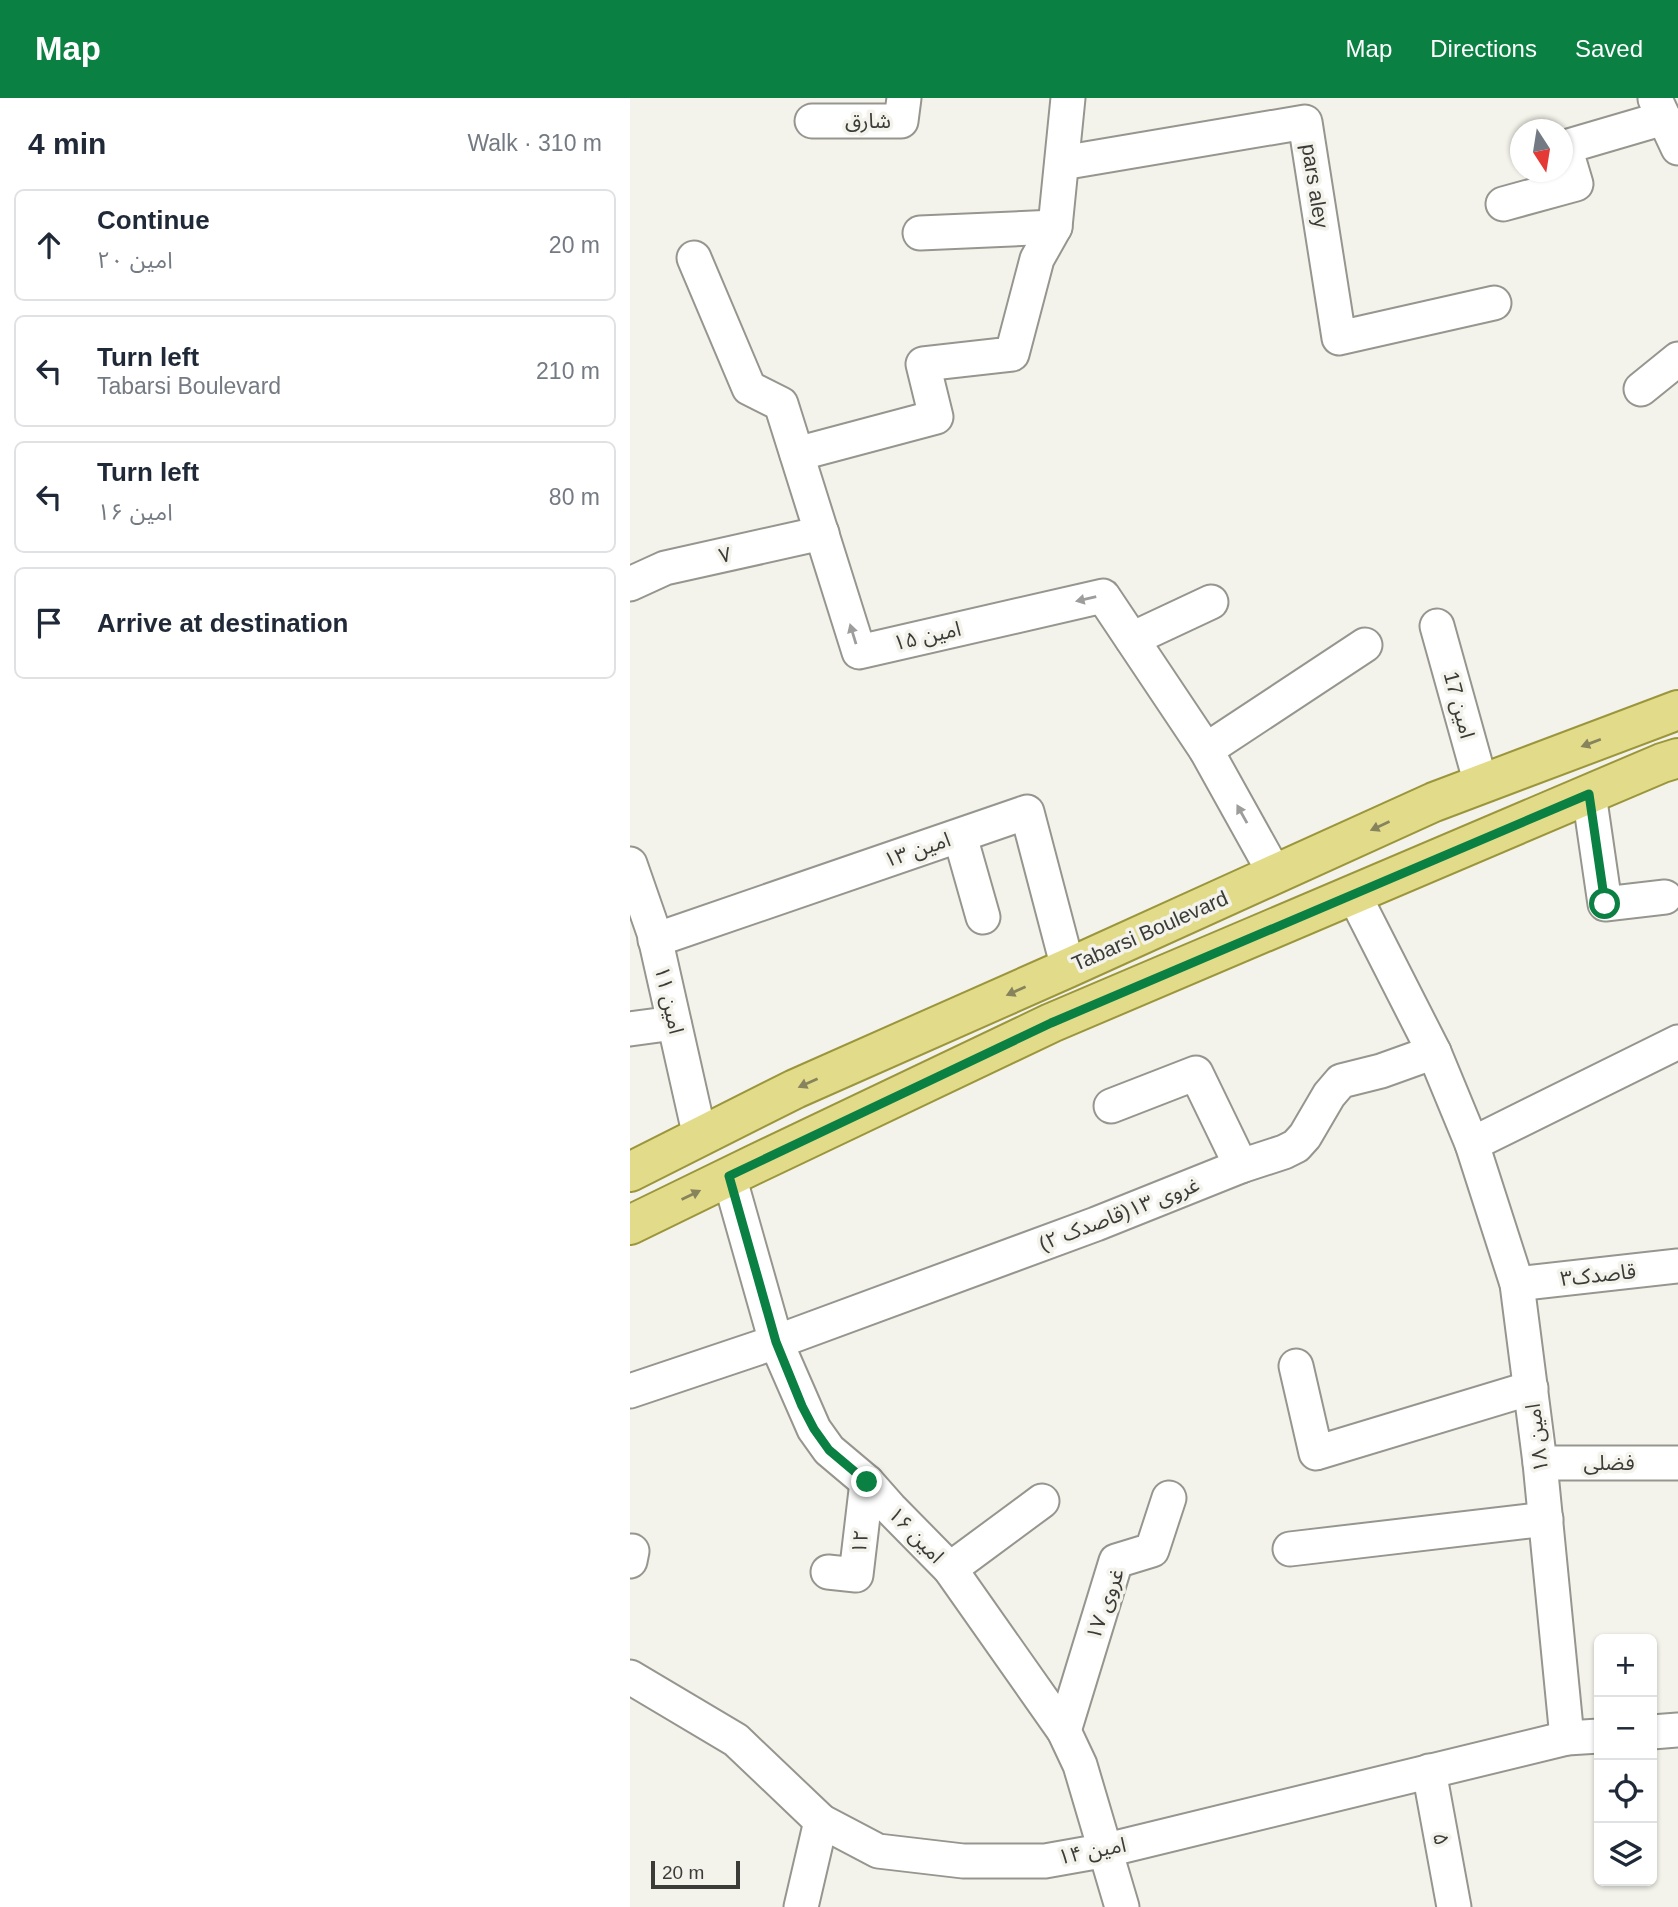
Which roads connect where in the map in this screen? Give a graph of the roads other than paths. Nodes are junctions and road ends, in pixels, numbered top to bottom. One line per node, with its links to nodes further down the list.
1 (904, 98): 4 (street, شارق)
2 (1068, 98): 6 (street)
3 (1660, 108): 5 (street); 7 (street)
4 (812, 121)
5 (1678, 148)
6 (1062, 163): 8 (street); 11 (street, pars aley)
7 (1503, 204)
8 (1055, 227): 9 (street); 14 (street)
9 (920, 233)
10 (694, 258): 14 (street, امین ۱۵)
11 (1494, 303)
12 (1678, 359): 13 (street)
13 (1641, 389)
14 (797, 454): 15 (street, امین ۱۵)
15 (822, 533): 16 (street, ۷); 19 (street, امین ۱۵, one-way to 15)
16 (630, 584)
17 (1211, 602): 19 (street)
18 (1437, 626): 24 (street, امین 17)
19 (1132, 639): 22 (street, امین ۱۵)
20 (1365, 645): 22 (street)
21 (1662, 716): 23 (main road); 24 (main road, Tabarsi Boulevard, one-way to 24)
22 (1206, 750): 28 (street, امین ۱۵, one-way to 22)
23 (1670, 761): 25 (main road)
24 (1481, 784): 28 (main road, Tabarsi Boulevard, one-way to 28)
25 (1589, 794): 29 (main road); 30 (street)
26 (961, 836): 31 (street); 32 (street, امین ۱۳); 33 (street, امین ۱۳)
27 (630, 864): 32 (street, امین ۱۱)
28 (1275, 874): 33 (main road, Tabarsi Boulevard)
29 (1353, 893): 37 (street, امین ۱۸); 43 (main road)
30 (1665, 897)
31 (984, 917)
32 (655, 940): 34 (street, امین ۱۱)
33 (1068, 968): 39 (main road, Tabarsi Boulevard, one-way to 39)
34 (674, 1023): 35 (street); 39 (street, امین ۱۱)
35 (630, 1029)
36 (1678, 1042): 40 (street)
37 (1434, 1052): 40 (street, امین ۱۸); 41 (street, غروی ۱۳(قاصدک ۲))
38 (1111, 1106): 41 (street)
39 (700, 1137): 42 (main road, Tabarsi Boulevard)
40 (1472, 1144): 46 (street, امین ۱۸)
41 (1241, 1166): 47 (street, غروی ۱۳(قاصدک ۲))
42 (630, 1172)
43 (729, 1176): 44 (main road, one-way to 43); 47 (street, امین ۱۶)
44 (630, 1225)
45 (1678, 1266): 46 (street, قاصدک۳)
46 (1517, 1284): 49 (street, امین ۱۸)
47 (776, 1342): 50 (street, غروی ۱۳(قاصدک ۲)); 53 (street, امین ۱۶)
48 (1296, 1366): 49 (street)
49 (1531, 1388): 51 (street, امین ۱۸)
50 (630, 1391)
51 (1540, 1463): 52 (street, فضلی); 56 (street, امین ۱۸)
52 (1678, 1463)
53 (867, 1482): 58 (street, امین ۱۶); 59 (street, ۱۲)
54 (1169, 1498): 62 (street, غروی ۱۷)
55 (1042, 1501): 58 (street)
56 (1546, 1520): 57 (street); 64 (street, امین ۱۸)
57 (1290, 1549)
58 (950, 1569): 62 (street, امین ۱۶)
59 (828, 1572)
60 (630, 1677): 66 (street, امین ۱۴)
61 (1678, 1730): 63 (street)
62 (1064, 1731): 67 (street, امین ۱۶)
63 (1657, 1732)
64 (1583, 1737): 65 (street, امین ۱۴)
65 (1429, 1771): 67 (street, امین ۱۴); 70 (street, ۵)
66 (821, 1821): 67 (street, امین ۱۴); 68 (street)
67 (1107, 1850): 69 (street, امین ۱۶)
68 (801, 1907)
69 (1122, 1907)
70 (1454, 1907)

